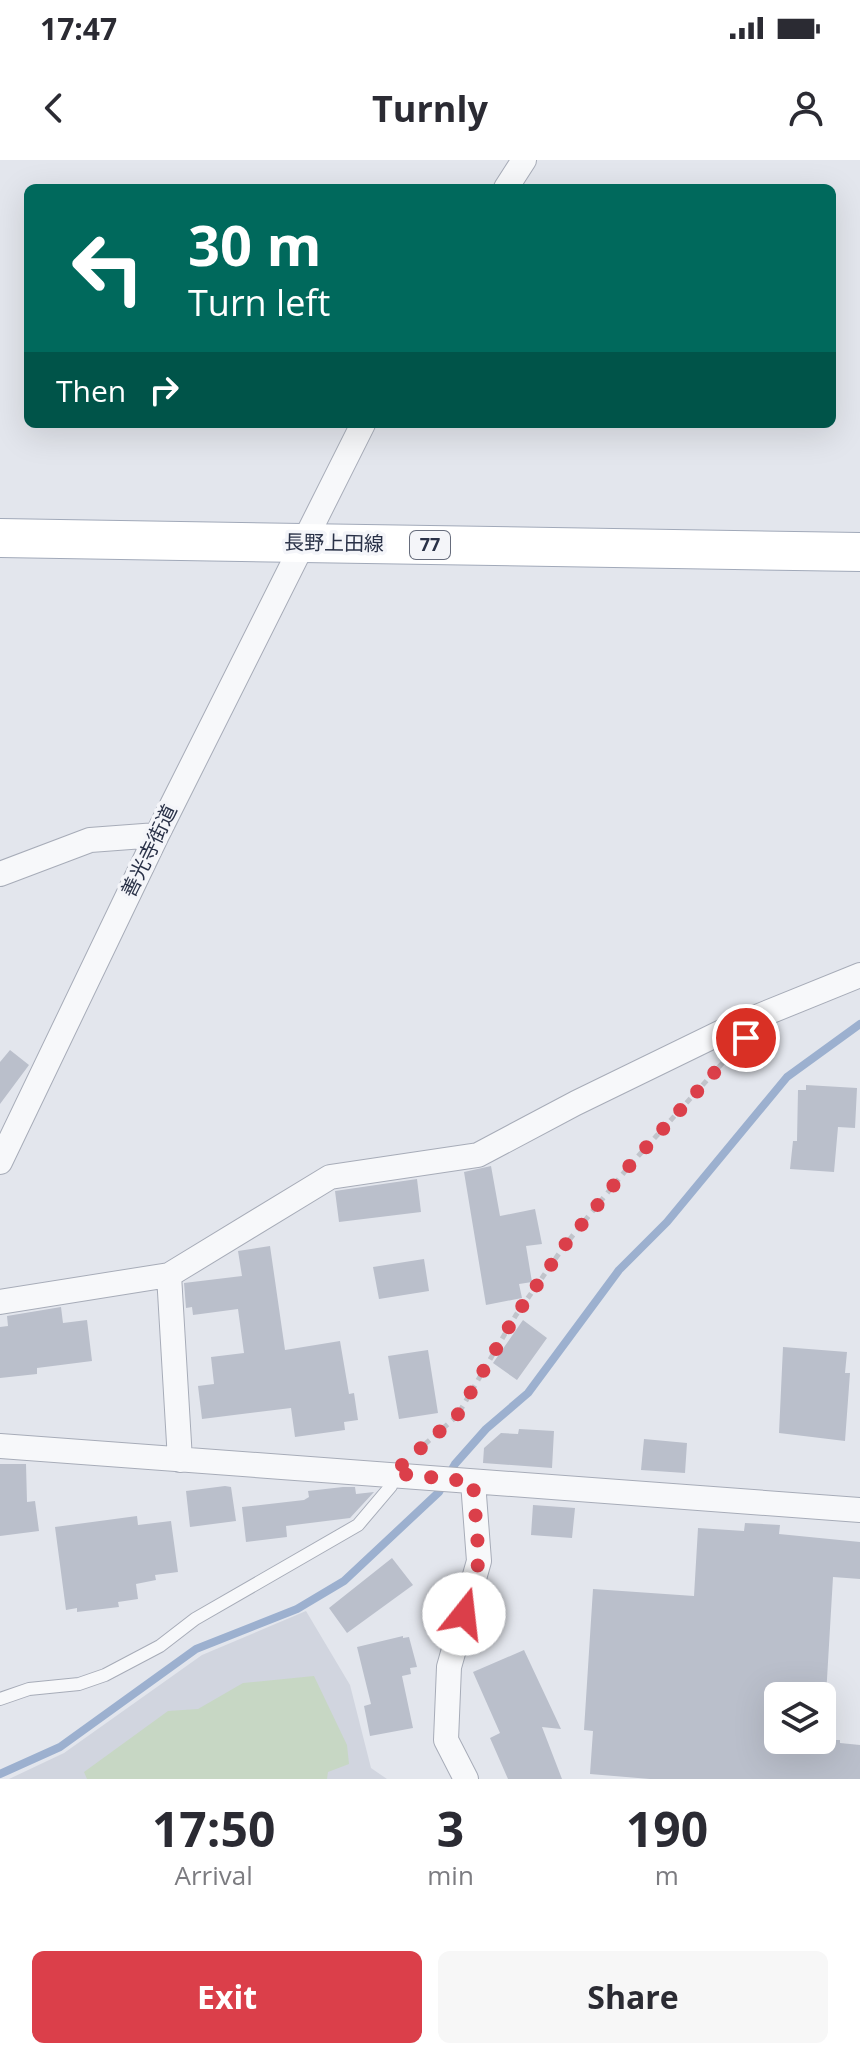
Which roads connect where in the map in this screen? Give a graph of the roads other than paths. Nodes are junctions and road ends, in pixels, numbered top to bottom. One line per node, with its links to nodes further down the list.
1 (524, 160): 2 (street)
2 (509, 184)
3 (361, 428): 5 (street, 善光寺街道)
4 (0, 538): 5 (main road, 長野上田線 / 77)
5 (303, 543): 6 (main road, 長野上田線 / 77); 7 (street, 善光寺街道)
6 (860, 552)
7 (157, 835): 8 (street); 10 (street, 善光寺街道)
8 (0, 874)
9 (860, 975): 11 (street)
10 (0, 1162)
11 (169, 1275): 12 (street); 14 (street)
12 (0, 1302)
13 (0, 1446): 14 (street)
14 (180, 1460): 15 (street)
15 (393, 1473): 16 (street); 18 (lane)
16 (454, 1480): 17 (street); 19 (street)
17 (860, 1510)
18 (0, 1699)
19 (466, 1779)

